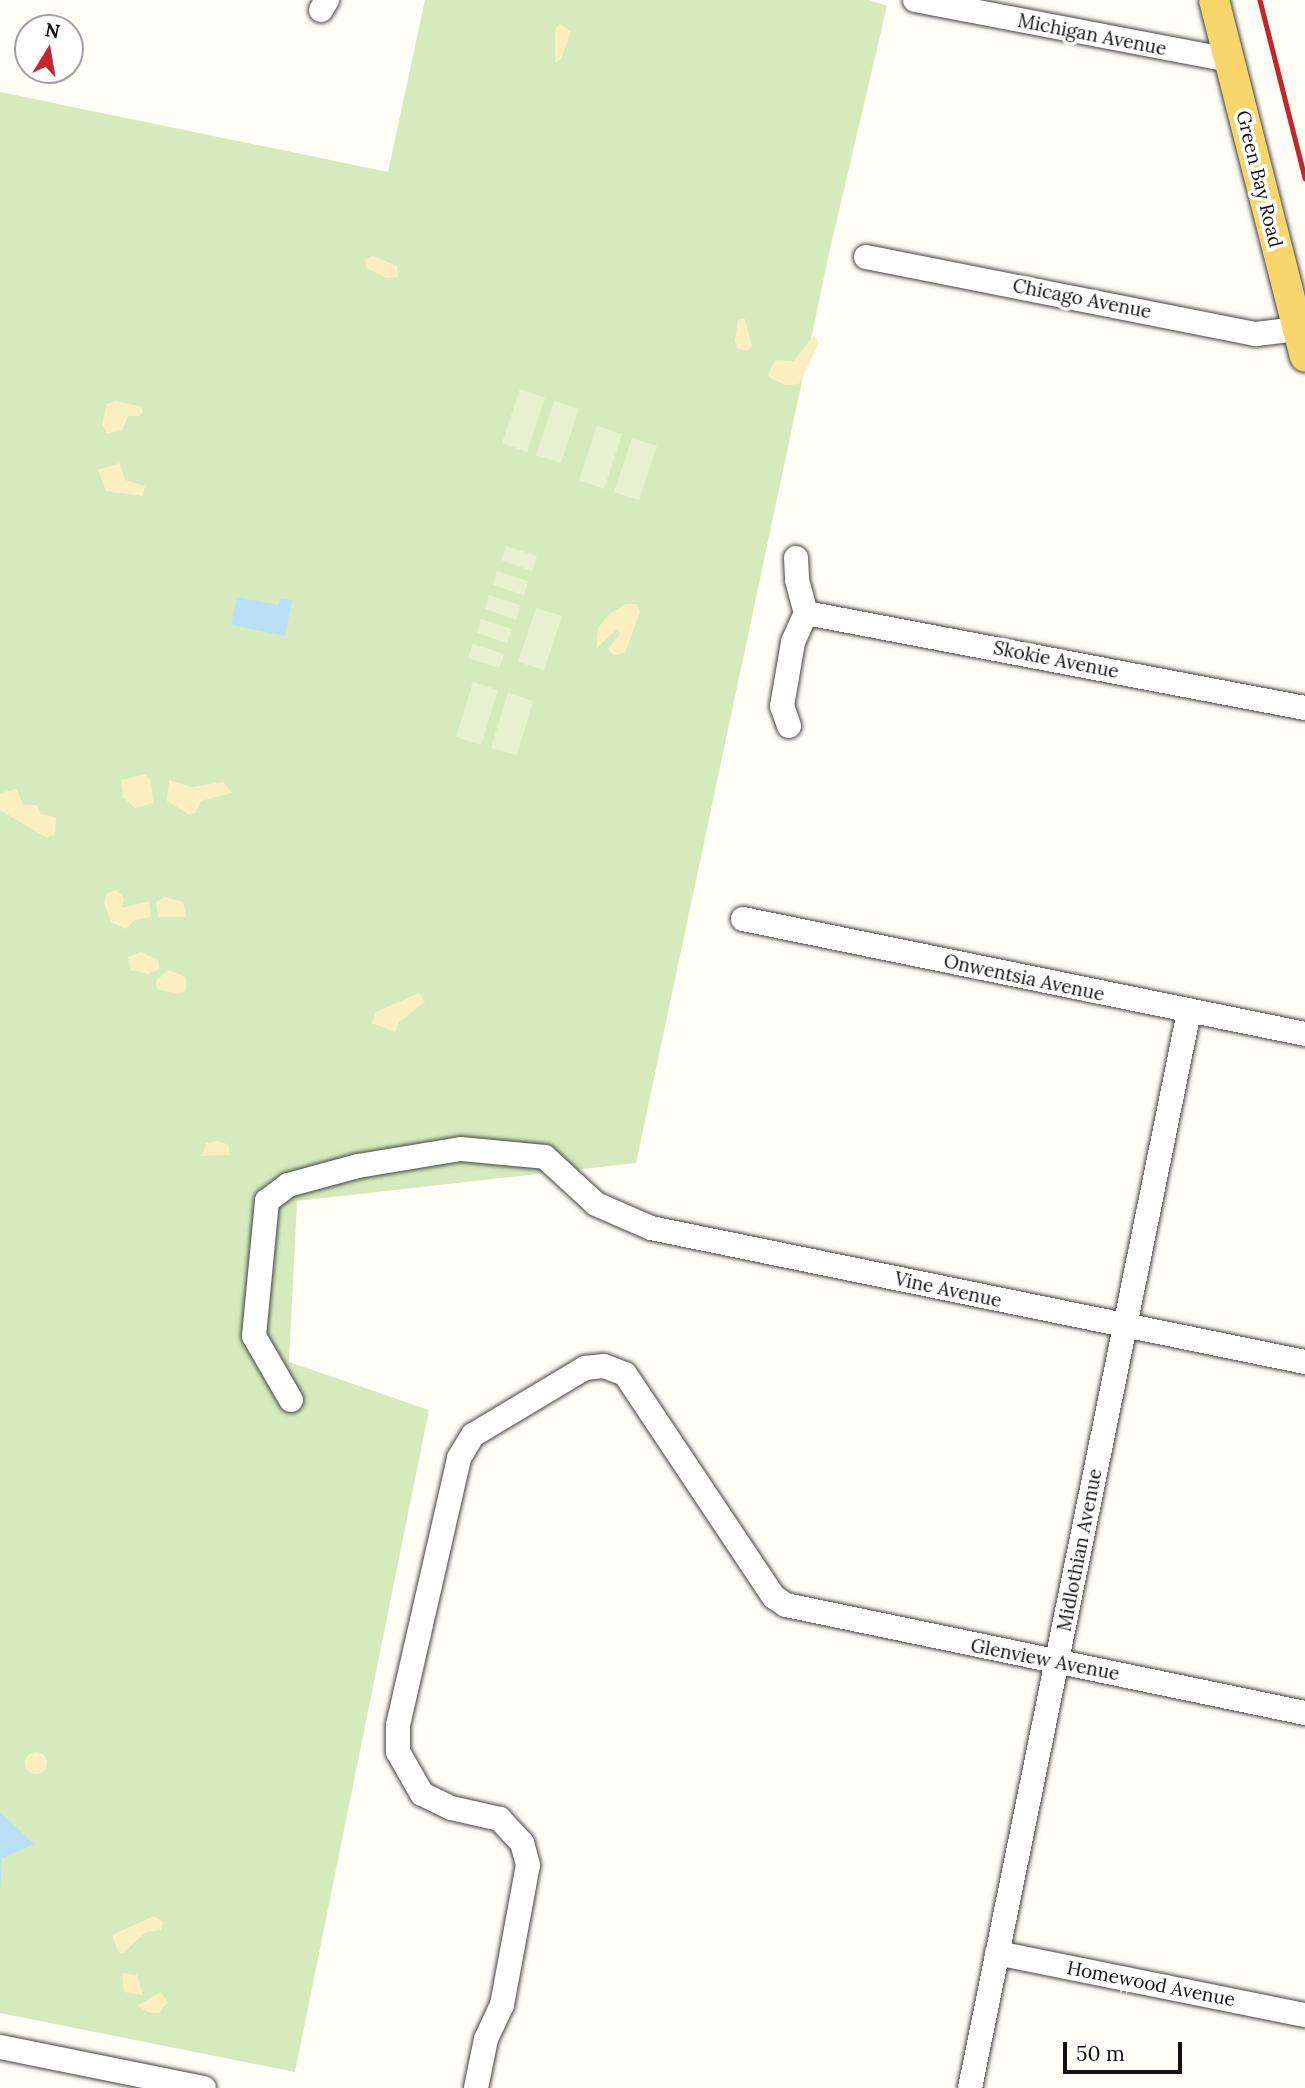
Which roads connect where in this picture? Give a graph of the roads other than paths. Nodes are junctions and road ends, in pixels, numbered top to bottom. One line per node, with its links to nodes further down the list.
1 (915, 0): 3 (street, Michigan Avenue)
2 (1214, 0): 3 (main road, Green Bay Road)
3 (1229, 60): 5 (main road, Green Bay Road)
4 (866, 257): 5 (street, Chicago Avenue)
5 (1301, 343)
6 (796, 558): 7 (street)
7 (806, 612): 8 (street, Skokie Avenue); 9 (street)
8 (1305, 708)
9 (789, 726)
10 (743, 919): 11 (street, Onwentsia Avenue)
11 (1189, 1012): 12 (street, Onwentsia Avenue); 13 (street, Midlothian Avenue)
12 (1305, 1034)
13 (1124, 1326): 14 (street, Vine Avenue); 15 (street, Vine Avenue); 16 (street, Midlothian Avenue)
14 (1305, 1362)
15 (291, 1400)
16 (1058, 1662): 17 (street, Glenview Avenue); 18 (street, Midlothian Avenue); 22 (street, Glenview Avenue)
17 (1305, 1713)
18 (998, 1953): 19 (street, Homewood Avenue); 23 (street, Midlothian Avenue)
19 (1305, 2015)
20 (0, 2047): 21 (street)
21 (204, 2088)
22 (476, 2088)
23 (970, 2088)

